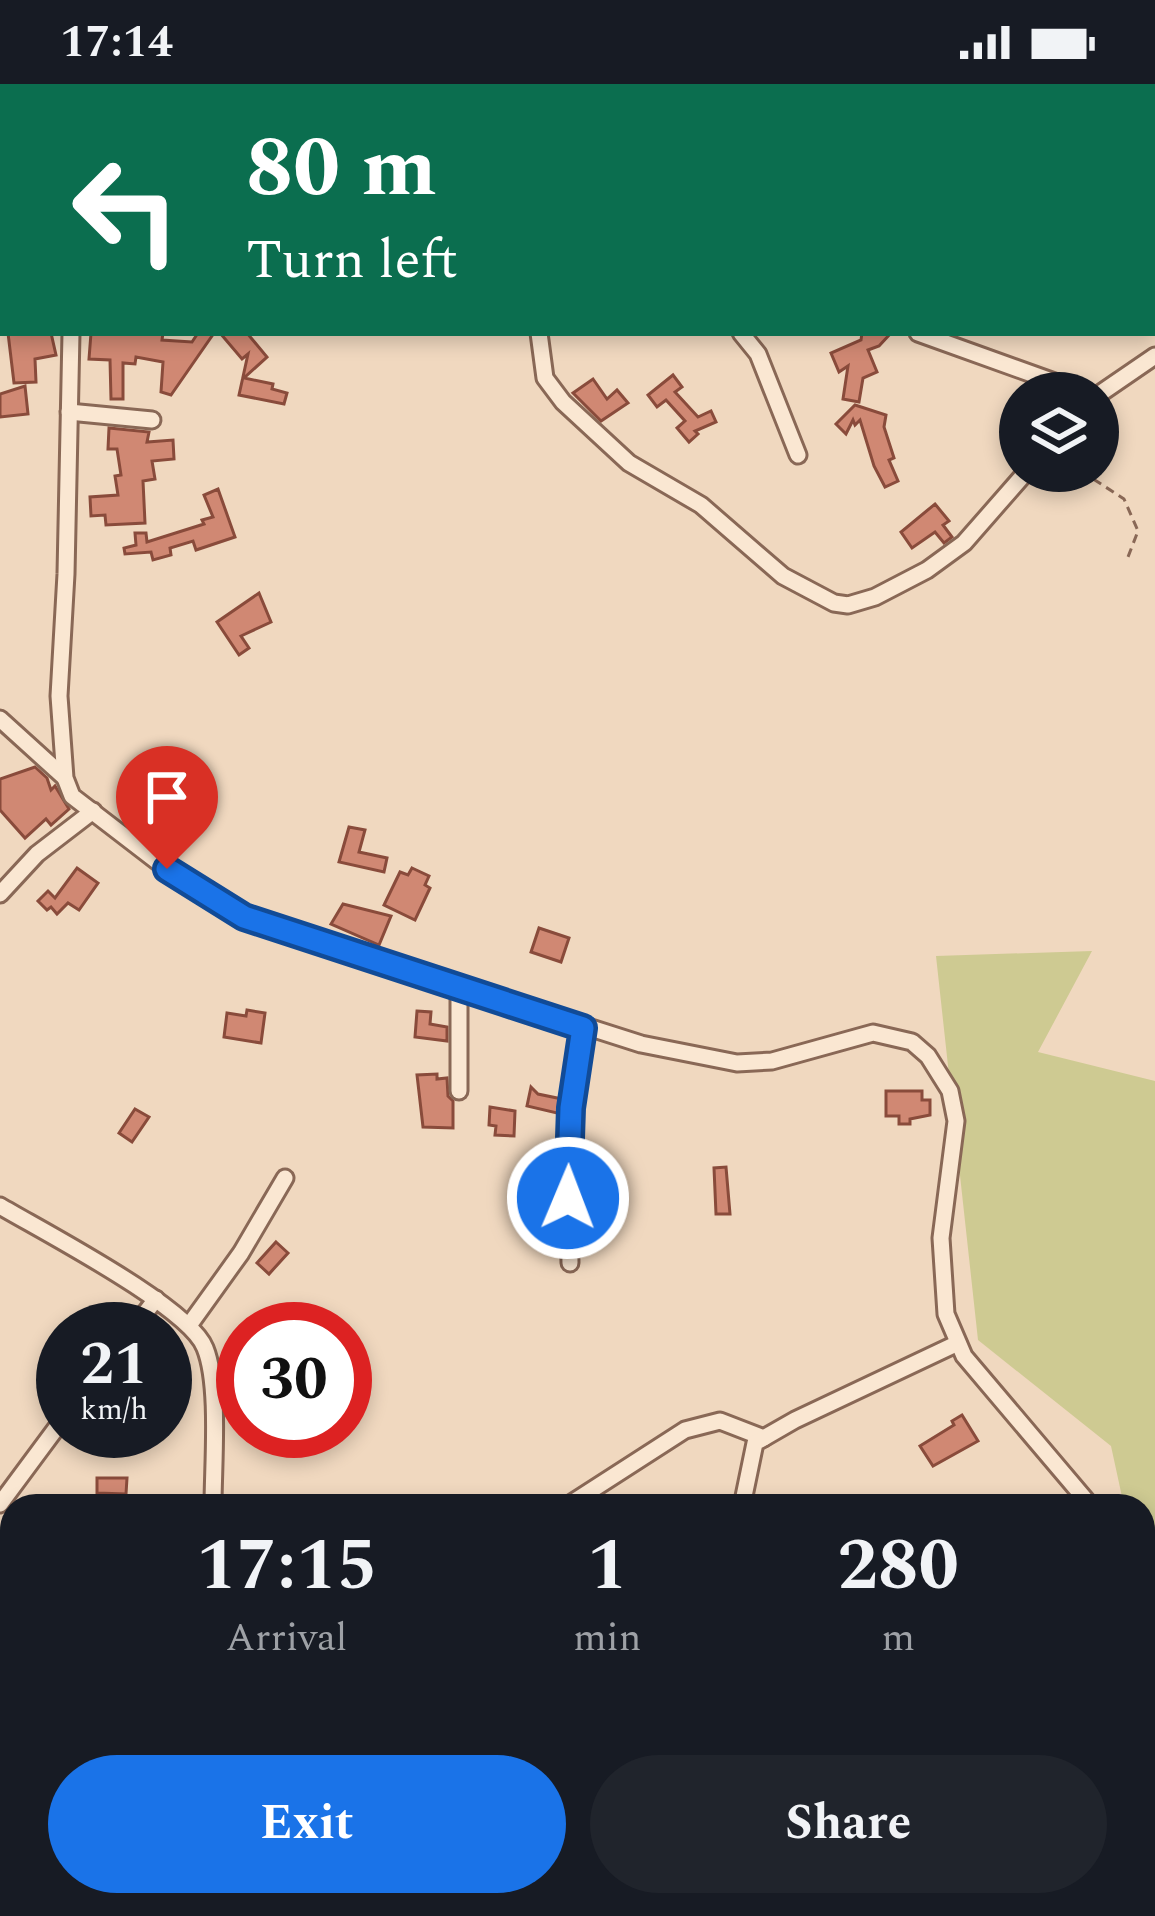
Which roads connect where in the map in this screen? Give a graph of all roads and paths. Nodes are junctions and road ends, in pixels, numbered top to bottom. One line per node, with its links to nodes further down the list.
1 (70, 336): 8 (street)
2 (539, 336): 11 (street)
3 (743, 336): 10 (street)
4 (926, 336): 6 (street)
5 (1155, 356): 7 (street)
6 (1027, 372)
7 (1119, 381)
8 (69, 412): 9 (street); 15 (street)
9 (152, 420)
10 (797, 455)
11 (1009, 492)
12 (1112, 492): 13 (path)
13 (1128, 557)
14 (0, 719): 15 (street)
15 (65, 778): 16 (street)
16 (93, 812): 17 (street); 18 (street)
17 (0, 894)
18 (459, 988): 19 (street); 20 (street)
19 (583, 1028): 23 (street); 29 (street)
20 (459, 1091)
21 (285, 1178): 27 (street)
22 (0, 1206): 24 (street)
23 (570, 1263)
24 (156, 1299): 25 (street); 26 (street)
25 (154, 1302)
26 (160, 1302)
27 (192, 1321)
28 (192, 1327): 33 (street)
29 (958, 1343): 30 (street); 36 (street)
30 (764, 1438): 34 (street); 35 (street)
31 (36, 1455): 32 (street)
32 (7, 1494)
33 (213, 1494)
34 (586, 1494)
35 (744, 1494)
36 (1080, 1494)

